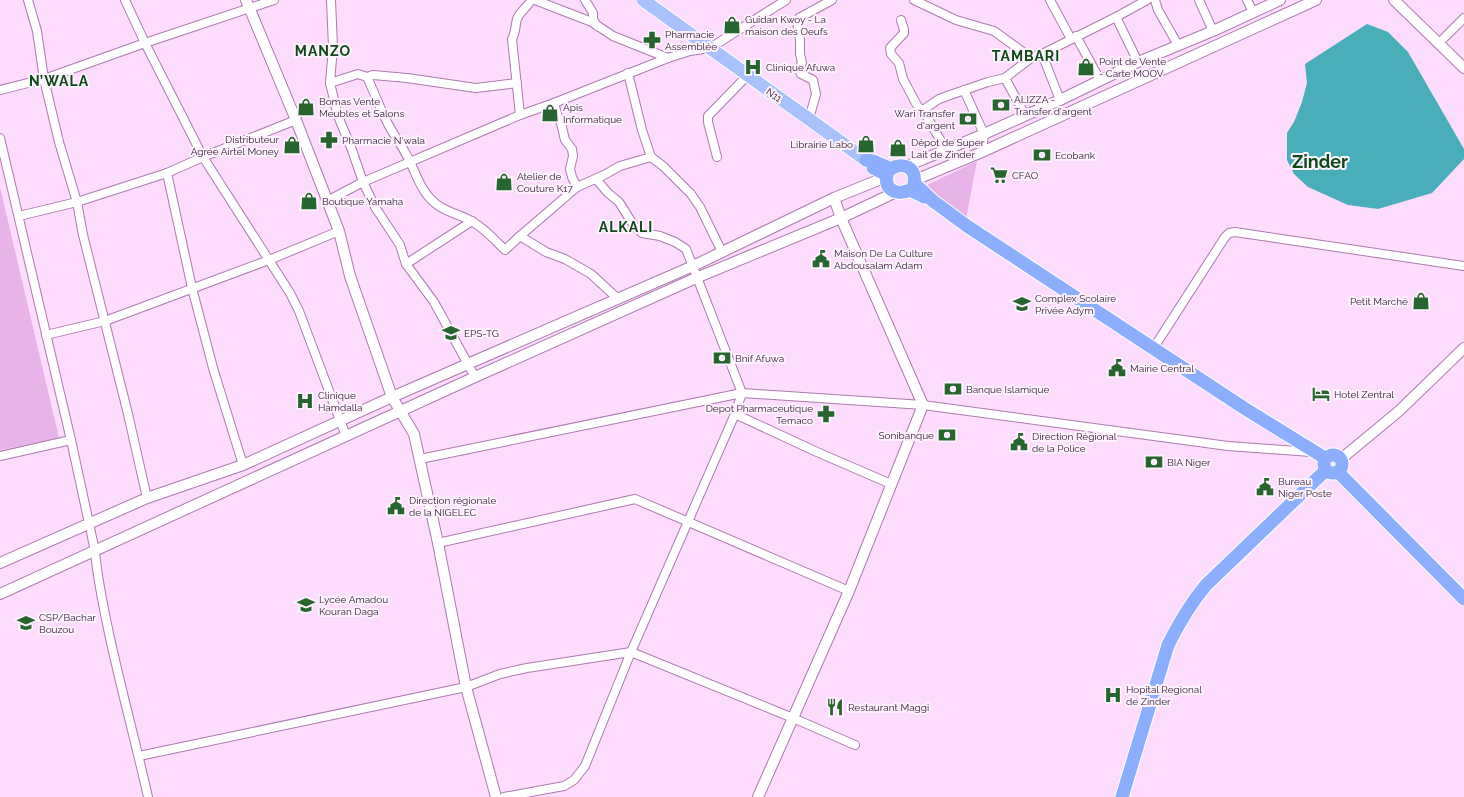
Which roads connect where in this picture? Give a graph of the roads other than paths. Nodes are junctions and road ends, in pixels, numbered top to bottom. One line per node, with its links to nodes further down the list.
1 (28, 0): 41 (street)
2 (125, 0): 28 (street)
3 (274, 0): 20 (street)
4 (331, 0): 43 (street)
5 (531, 0): 44 (street)
6 (535, 0): 25 (street)
7 (585, 0): 25 (street)
8 (643, 0): 31 (main road, N11)
9 (786, 0): 31 (street)
10 (832, 0): 52 (street)
11 (914, 0): 34 (street)
12 (1050, 0): 27 (street)
13 (1147, 0): 22 (street)
14 (1155, 0): 30 (street)
15 (1199, 0): 26 (street)
16 (1247, 0): 21 (street)
17 (1280, 0): 21 (street)
18 (1316, 0): 57 (street)
19 (1394, 0): 29 (street)
20 (248, 4): 28 (street); 53 (street)
21 (1252, 12): 26 (street)
22 (1116, 17): 27 (street); 35 (street)
23 (1464, 18): 29 (street)
24 (900, 20): 49 (street)
25 (598, 27): 33 (street)
26 (1213, 31): 30 (street)
27 (1074, 38): 32 (street); 42 (street)
28 (145, 43): 41 (street); 58 (street)
29 (1439, 43): 36 (street)
30 (1178, 45): 35 (street)
31 (710, 48): 33 (street); 38 (main road, N11)
32 (1042, 54): 34 (street); 47 (street)
33 (668, 58): 37 (street)
34 (1031, 58): 40 (street)
35 (1138, 62): 42 (street)
36 (1464, 68)
37 (628, 73): 48 (street); 59 (street)
38 (747, 76): 52 (main road, N11); 60 (street)
39 (367, 78): 43 (street); 44 (street); 62 (street)
40 (1005, 78): 46 (street); 51 (street)
41 (44, 80): 45 (street); 74 (street)
42 (1100, 80): 47 (street)
43 (330, 82): 68 (street)
44 (517, 83): 50 (street)
45 (0, 90)
46 (964, 90): 49 (street); 54 (street)
47 (1060, 100): 51 (street)
48 (554, 103): 50 (street); 70 (street)
49 (923, 110): 56 (street)
50 (520, 115): 62 (street)
51 (1025, 115): 54 (street)
52 (809, 119): 61 (main road, N11)
53 (296, 120): 58 (street); 73 (street)
54 (984, 134): 56 (street); 57 (street)
55 (0, 138): 64 (street)
56 (946, 150): 63 (street)
57 (982, 152): 69 (street)
58 (204, 157): 65 (street); 81 (street)
59 (651, 157): 67 (street); 80 (street)
60 (717, 157)
61 (866, 160): 66 (highway)
62 (410, 162): 68 (street); 77 (street)
63 (906, 166): 66 (highway); 69 (highway)
64 (4, 168): 75 (street)
65 (167, 173): 74 (street); 86 (street)
66 (888, 173): 71 (highway); 72 (street)
67 (596, 179): 70 (street); 83 (street)
68 (363, 182): 73 (street); 82 (street)
69 (913, 185): 71 (highway); 91 (highway)
70 (577, 187): 79 (street)
71 (896, 192): 76 (street)
72 (834, 198): 76 (street); 80 (street)
73 (327, 201): 78 (street)
74 (77, 202): 75 (street); 88 (street)
75 (19, 216): 89 (street)
76 (841, 218): 85 (street); 96 (street)
77 (472, 221): 79 (street); 82 (street)
78 (338, 231): 81 (street); 95 (street)
79 (520, 236): 87 (street)
80 (722, 252): 83 (street)
81 (269, 260): 86 (street); 99 (street)
82 (406, 264): 92 (street)
83 (693, 266): 85 (street); 87 (street)
84 (1464, 266): 91 (street)
85 (696, 278): 93 (street); 94 (street)
86 (192, 288): 88 (street); 104 (street)
87 (617, 298): 92 (street)
88 (106, 321): 89 (street); 107 (street)
89 (46, 334): 101 (street)
90 (1464, 348): 105 (street)
91 (1153, 349): 105 (highway)
92 (468, 365): 93 (street); 95 (street)
93 (475, 377): 97 (street)
94 (742, 393): 96 (street); 98 (street); 103 (street)
95 (392, 397): 97 (street); 99 (street)
96 (924, 405): 105 (street); 106 (street)
97 (400, 412): 100 (street); 103 (street)
98 (735, 414): 106 (street); 108 (street)
99 (340, 421): 100 (street); 104 (street)
100 (346, 436): 111 (street)
101 (71, 440): 102 (street); 109 (street)
102 (0, 456)
103 (420, 458): 110 (street)
104 (243, 465): 107 (street)
105 (1331, 465): 113 (highway); 116 (highway); 126 (highway); 127 (highway)
106 (891, 484): 114 (street)
107 (147, 498): 109 (street)
108 (689, 522): 110 (street); 114 (street); 117 (street)
109 (90, 523): 111 (street); 112 (street)
110 (438, 542): 118 (street)
111 (95, 551): 115 (street); 121 (street)
112 (0, 563)
113 (1464, 590)
114 (849, 591): 119 (street)
115 (0, 594)
116 (1464, 599)
117 (631, 652): 118 (street); 119 (street); 124 (street)
118 (466, 687): 121 (street); 123 (street)
119 (793, 718): 120 (street); 125 (street)
120 (855, 745)
121 (139, 756): 122 (street)
122 (148, 797)
123 (496, 797)
124 (504, 797)
125 (758, 797)
126 (1122, 797)
127 (1129, 797)

